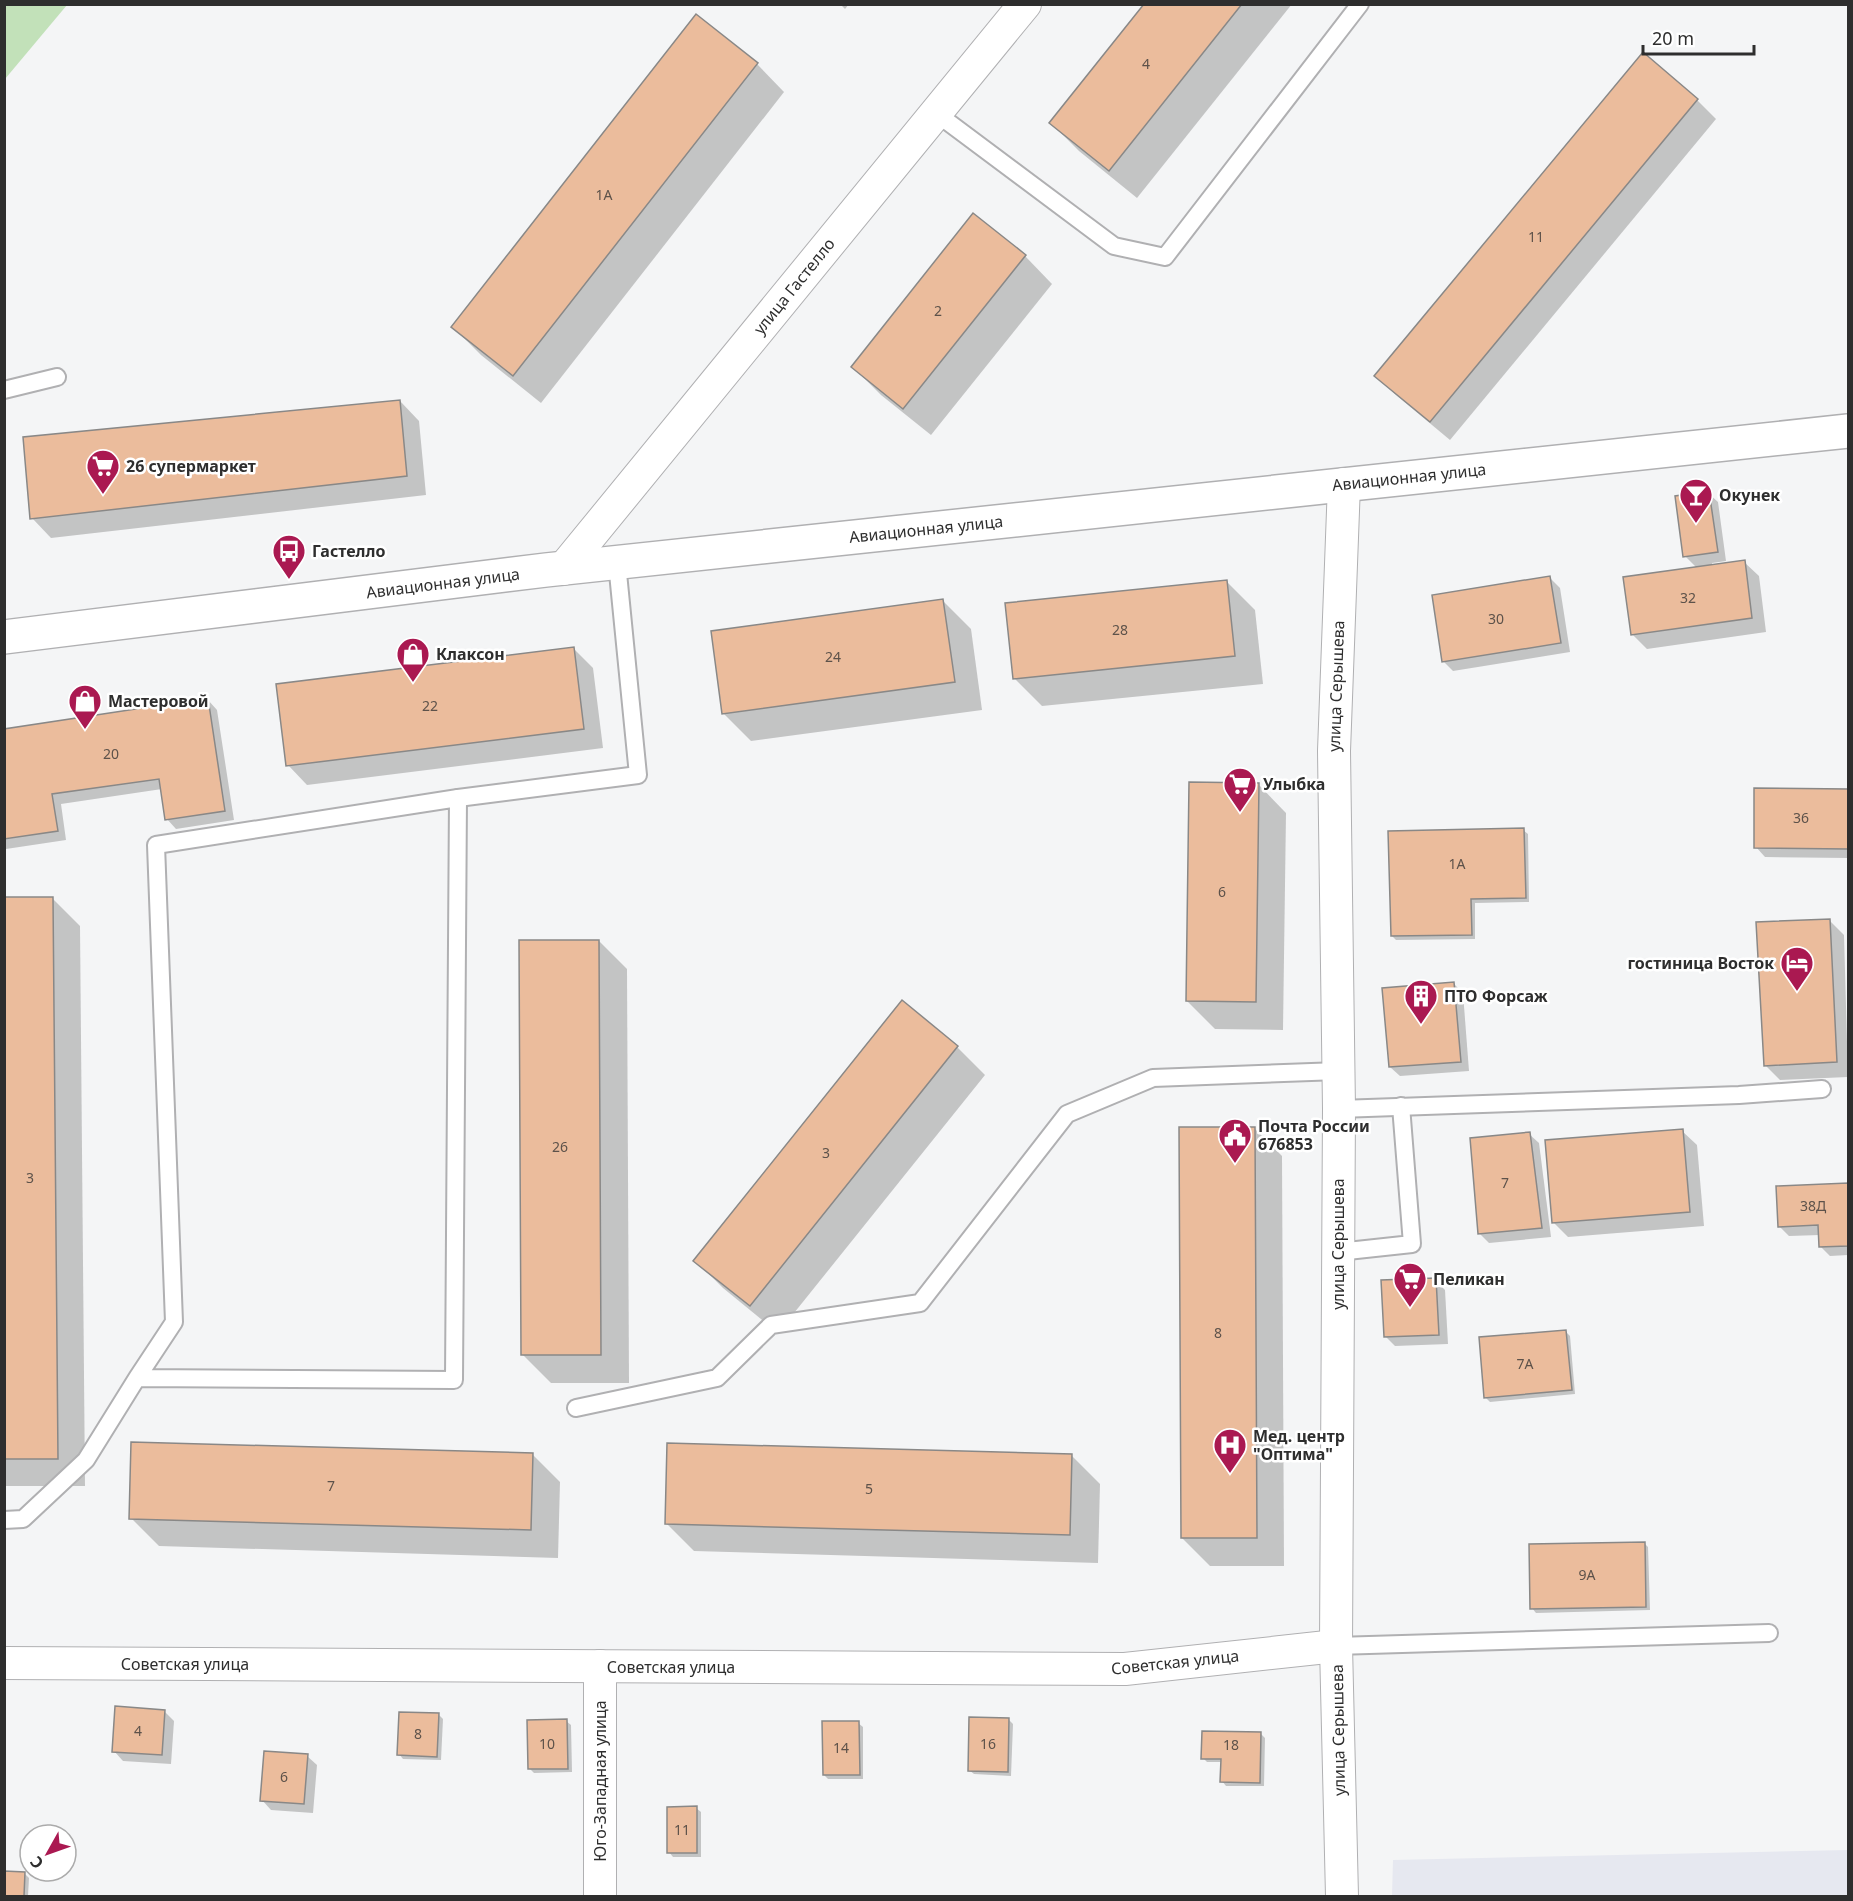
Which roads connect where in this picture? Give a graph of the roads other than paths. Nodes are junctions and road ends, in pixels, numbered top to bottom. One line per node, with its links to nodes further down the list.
1 (1025, 4): 3 (street, улица Гастелло)
2 (1360, 4): 3 (lane)
3 (936, 113): 9 (street, улица Гастелло)
4 (57, 377): 5 (lane)
5 (4, 390)
6 (1848, 431): 7 (street, Авиационная улица)
7 (1344, 484): 8 (street, Авиационная улица); 12 (street, улица Серышева)
8 (617, 563): 9 (street, Авиационная улица); 11 (lane)
9 (563, 568): 10 (street, Авиационная улица)
10 (4, 637)
11 (458, 798): 17 (lane); 17 (lane)
12 (1339, 1071): 15 (street, улица Серышева); 18 (lane)
13 (1822, 1089): 14 (lane)
14 (1401, 1106): 15 (lane); 16 (lane)
15 (1339, 1109): 16 (street, улица Серышева)
16 (1338, 1252): 21 (street, улица Серышева)
17 (137, 1378): 19 (lane)
18 (576, 1408)
19 (4, 1520)
20 (1769, 1633): 21 (lane)
21 (1336, 1646): 23 (street, Советская улица); 25 (street, улица Серышева)
22 (4, 1663): 23 (street, Советская улица)
23 (600, 1666): 24 (street, Юго-Западная улица)
24 (600, 1896)
25 (1342, 1896)

